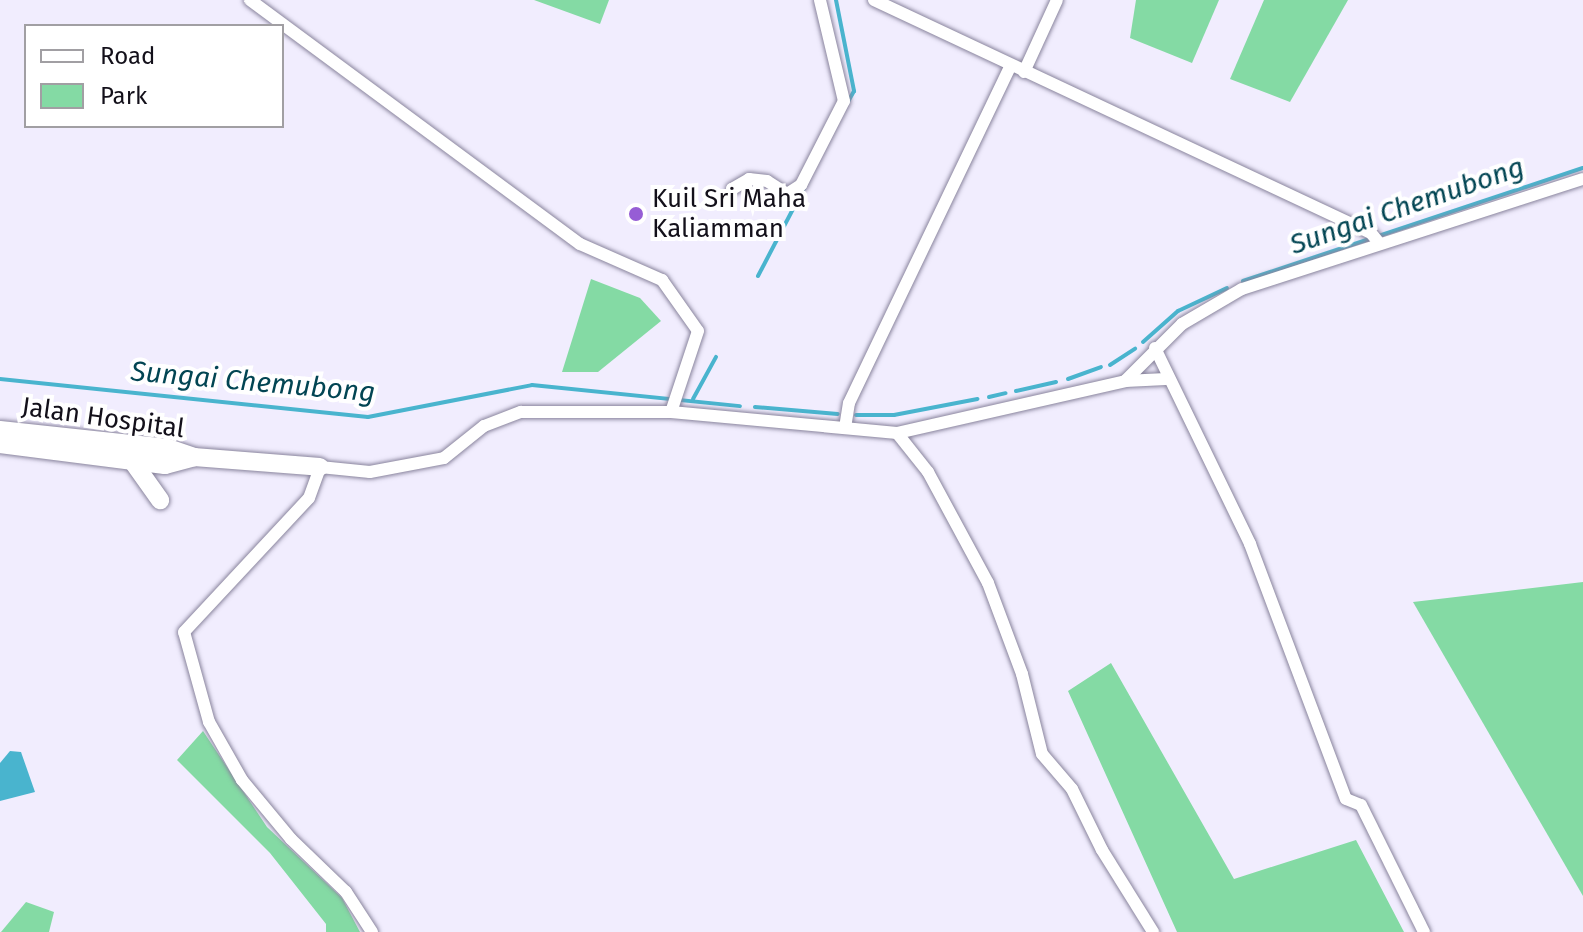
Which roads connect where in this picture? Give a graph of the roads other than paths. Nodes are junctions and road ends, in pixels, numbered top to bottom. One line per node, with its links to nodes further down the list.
1 (250, 0): 5 (street)
2 (820, 0): 10 (street)
3 (874, 0): 7 (street)
4 (1057, 0): 8 (street)
5 (282, 24)
6 (284, 25): 15 (street)
7 (1010, 67): 8 (street); 16 (street)
8 (1024, 72): 11 (street)
9 (1583, 179): 11 (street)
10 (732, 189)
11 (1376, 239): 12 (street)
12 (1155, 348): 13 (street); 14 (street)
13 (1166, 379): 14 (street); 26 (street)
14 (1125, 381): 18 (street)
15 (672, 410): 16 (street); 22 (street)
16 (845, 428): 18 (street)
17 (0, 430): 20 (main road, Jalan Hospital)
18 (897, 433): 25 (street)
19 (0, 444): 21 (main road, Jalan Hospital)
20 (194, 457): 21 (main road, Jalan Hospital); 22 (main road)
21 (133, 462): 23 (main road)
22 (320, 467): 24 (street)
23 (160, 500)
24 (372, 932)
25 (1153, 932)
26 (1424, 932)

